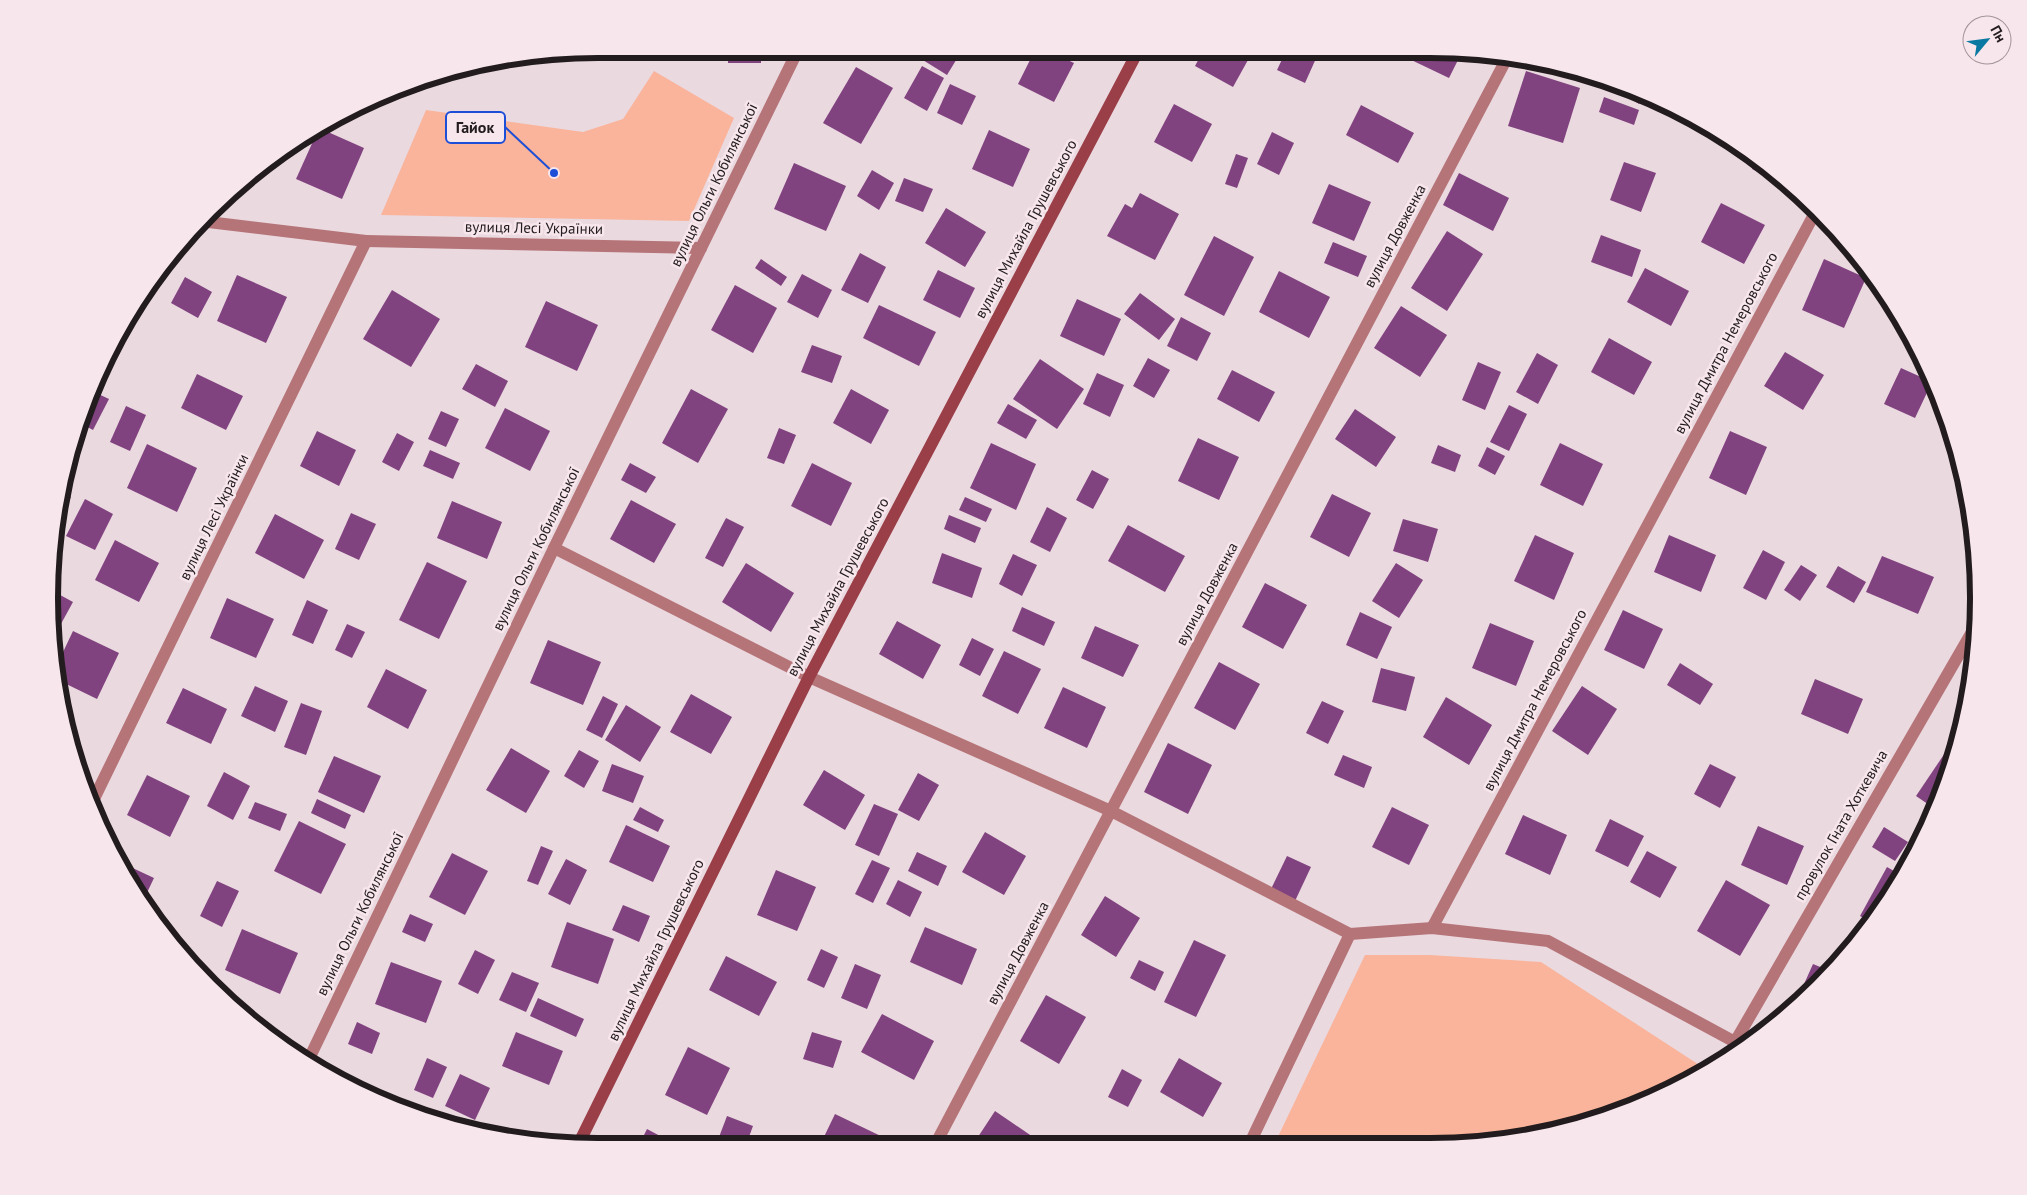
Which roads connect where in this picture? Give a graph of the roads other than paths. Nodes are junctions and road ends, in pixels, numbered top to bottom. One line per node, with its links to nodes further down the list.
1 (794, 58): 7 (street, вулиця Ольги Кобилянської)
2 (1134, 58): 10 (street, вулиця Михайла Грушевського)
3 (1504, 63): 12 (street, вулиця Довженка)
4 (1812, 217): 13 (street, вулиця Дмитра Немеровського)
5 (210, 222): 6 (street, вулиця Лесі Українки)
6 (366, 241): 7 (street, вулиця Лесі Українки); 11 (street, вулиця Лесі Українки)
7 (701, 248): 8 (street, вулиця Ольги Кобилянської)
8 (554, 548): 10 (street); 15 (street, вулиця Ольги Кобилянської)
9 (1967, 640): 13 (street, провулок Гната Хоткевича)
10 (809, 677): 12 (street); 16 (street, вулиця Михайла Грушевського)
11 (96, 795)
12 (1111, 811): 14 (street); 17 (street, вулиця Довженка)
13 (1432, 928): 14 (street)
14 (1350, 934): 18 (street)
15 (311, 1055)
16 (582, 1137)
17 (939, 1138)
18 (1252, 1138)

